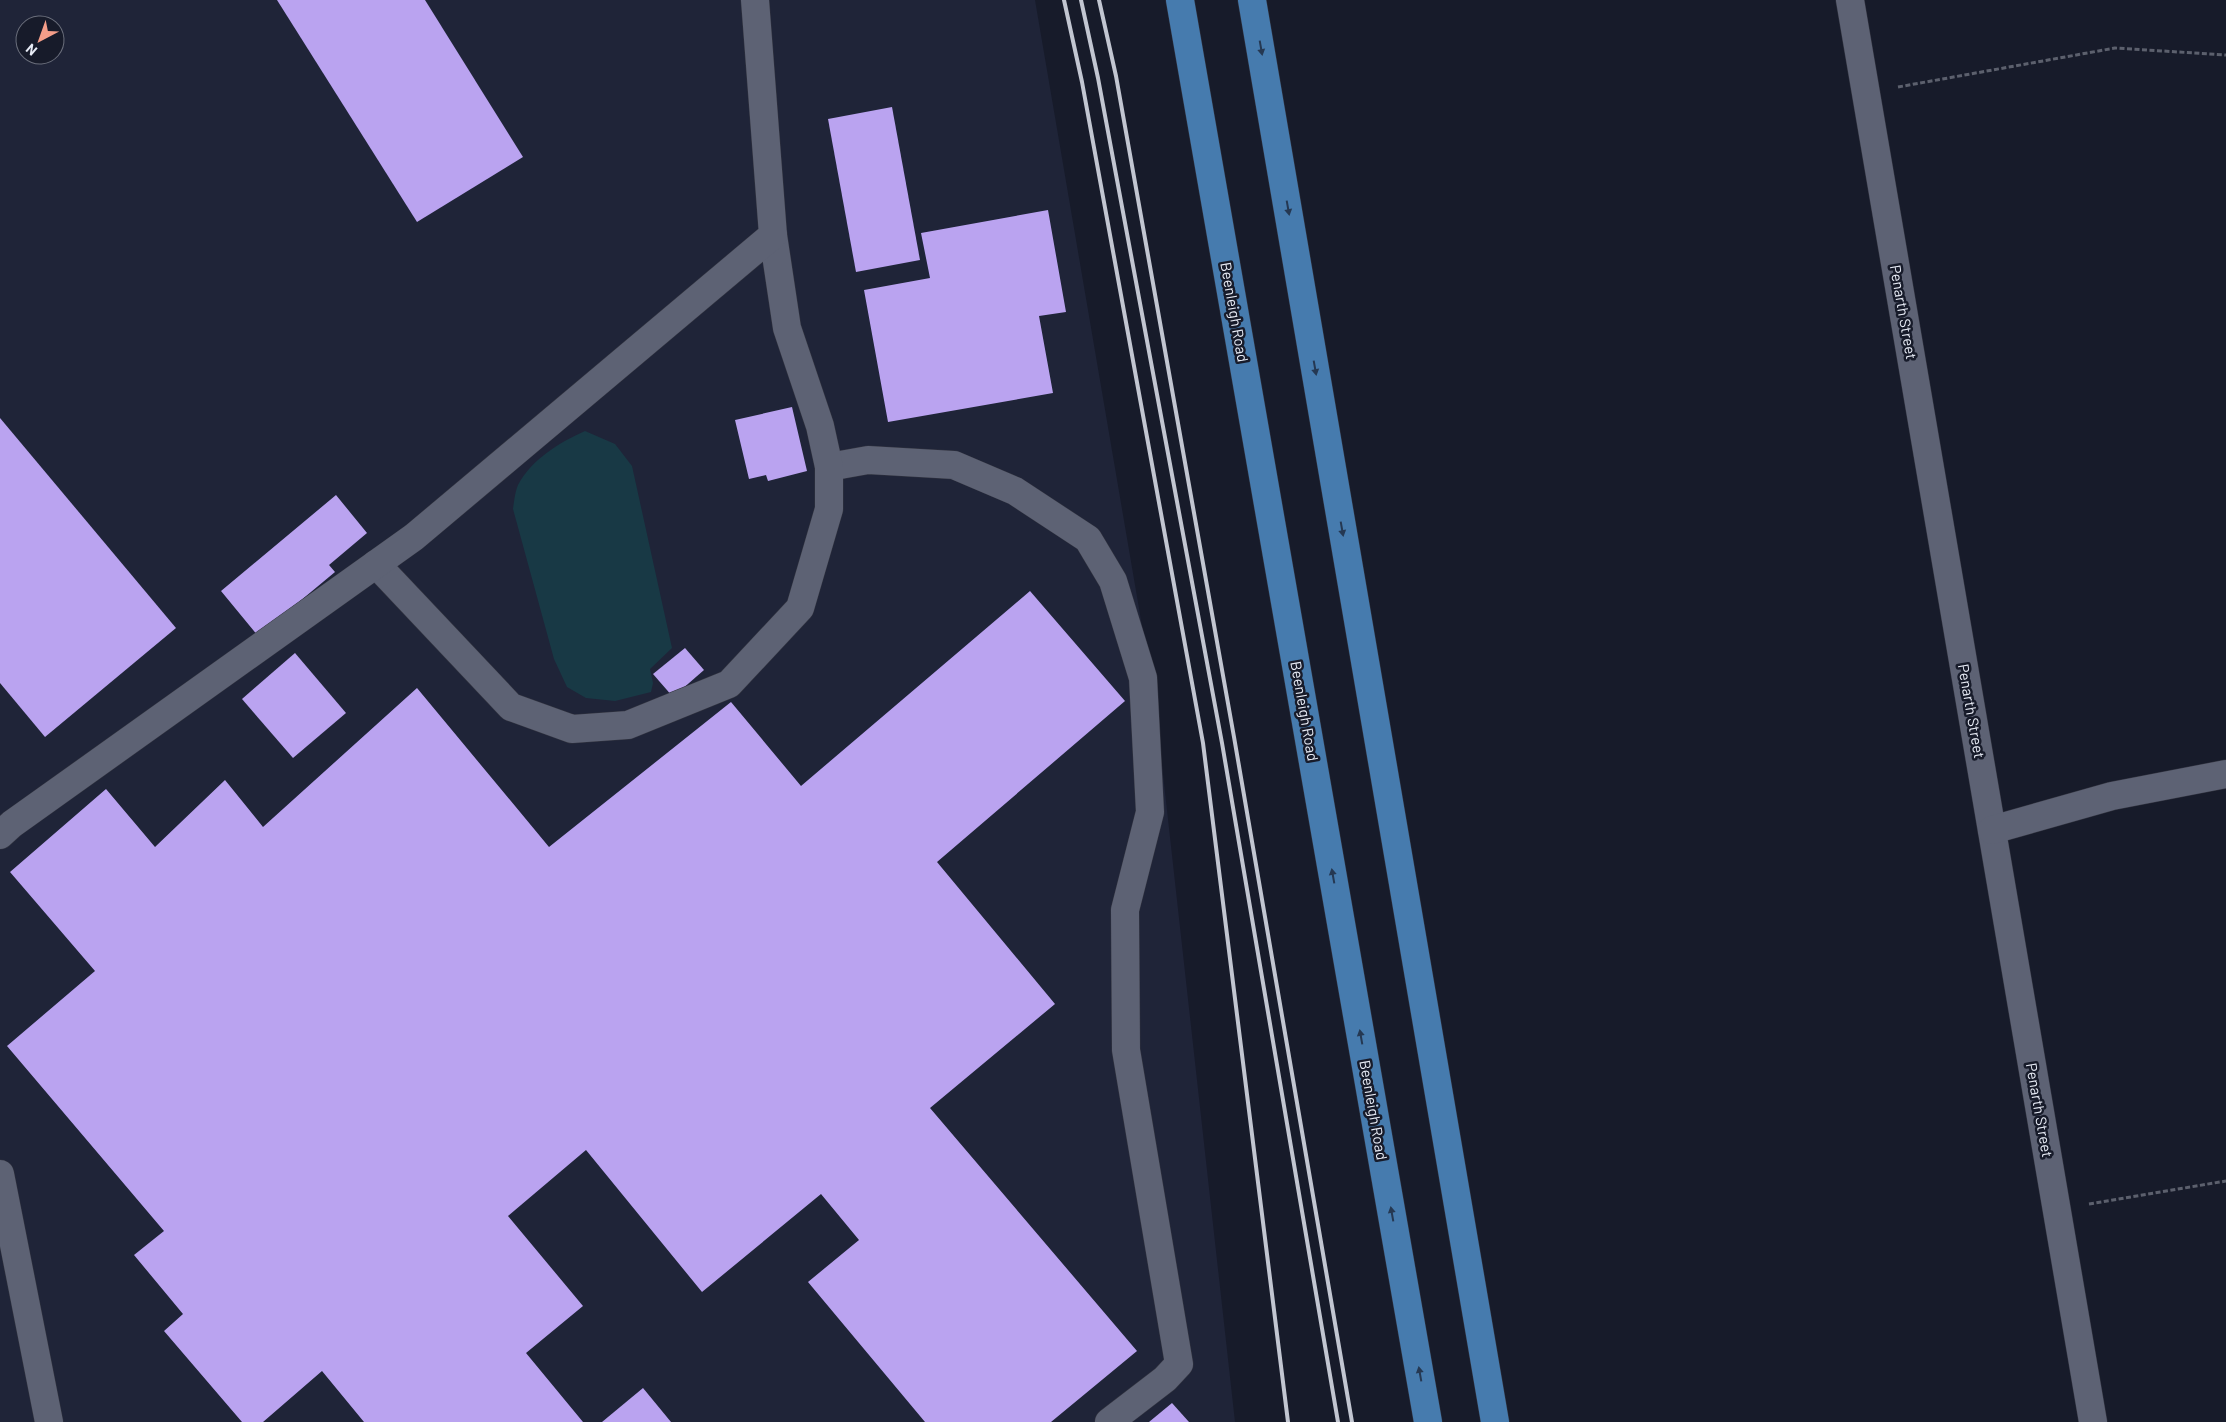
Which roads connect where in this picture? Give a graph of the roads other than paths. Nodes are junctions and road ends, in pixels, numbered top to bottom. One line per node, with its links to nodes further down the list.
1 (755, 0): 5 (street)
2 (1180, 0): 14 (main road, Beenleigh Road, one-way to 2)
3 (1252, 0): 15 (main road, one-way to 15)
4 (1850, 0): 9 (street, Penarth Street)
5 (773, 235): 6 (street); 7 (street)
6 (829, 467): 7 (street); 13 (street)
7 (376, 564): 10 (street)
8 (2226, 774): 9 (street)
9 (1992, 830): 16 (street, Penarth Street)
10 (0, 835)
11 (0, 1174): 12 (street)
12 (50, 1422)
13 (1109, 1422)
14 (1428, 1422)
15 (1495, 1422)
16 (2093, 1422)

